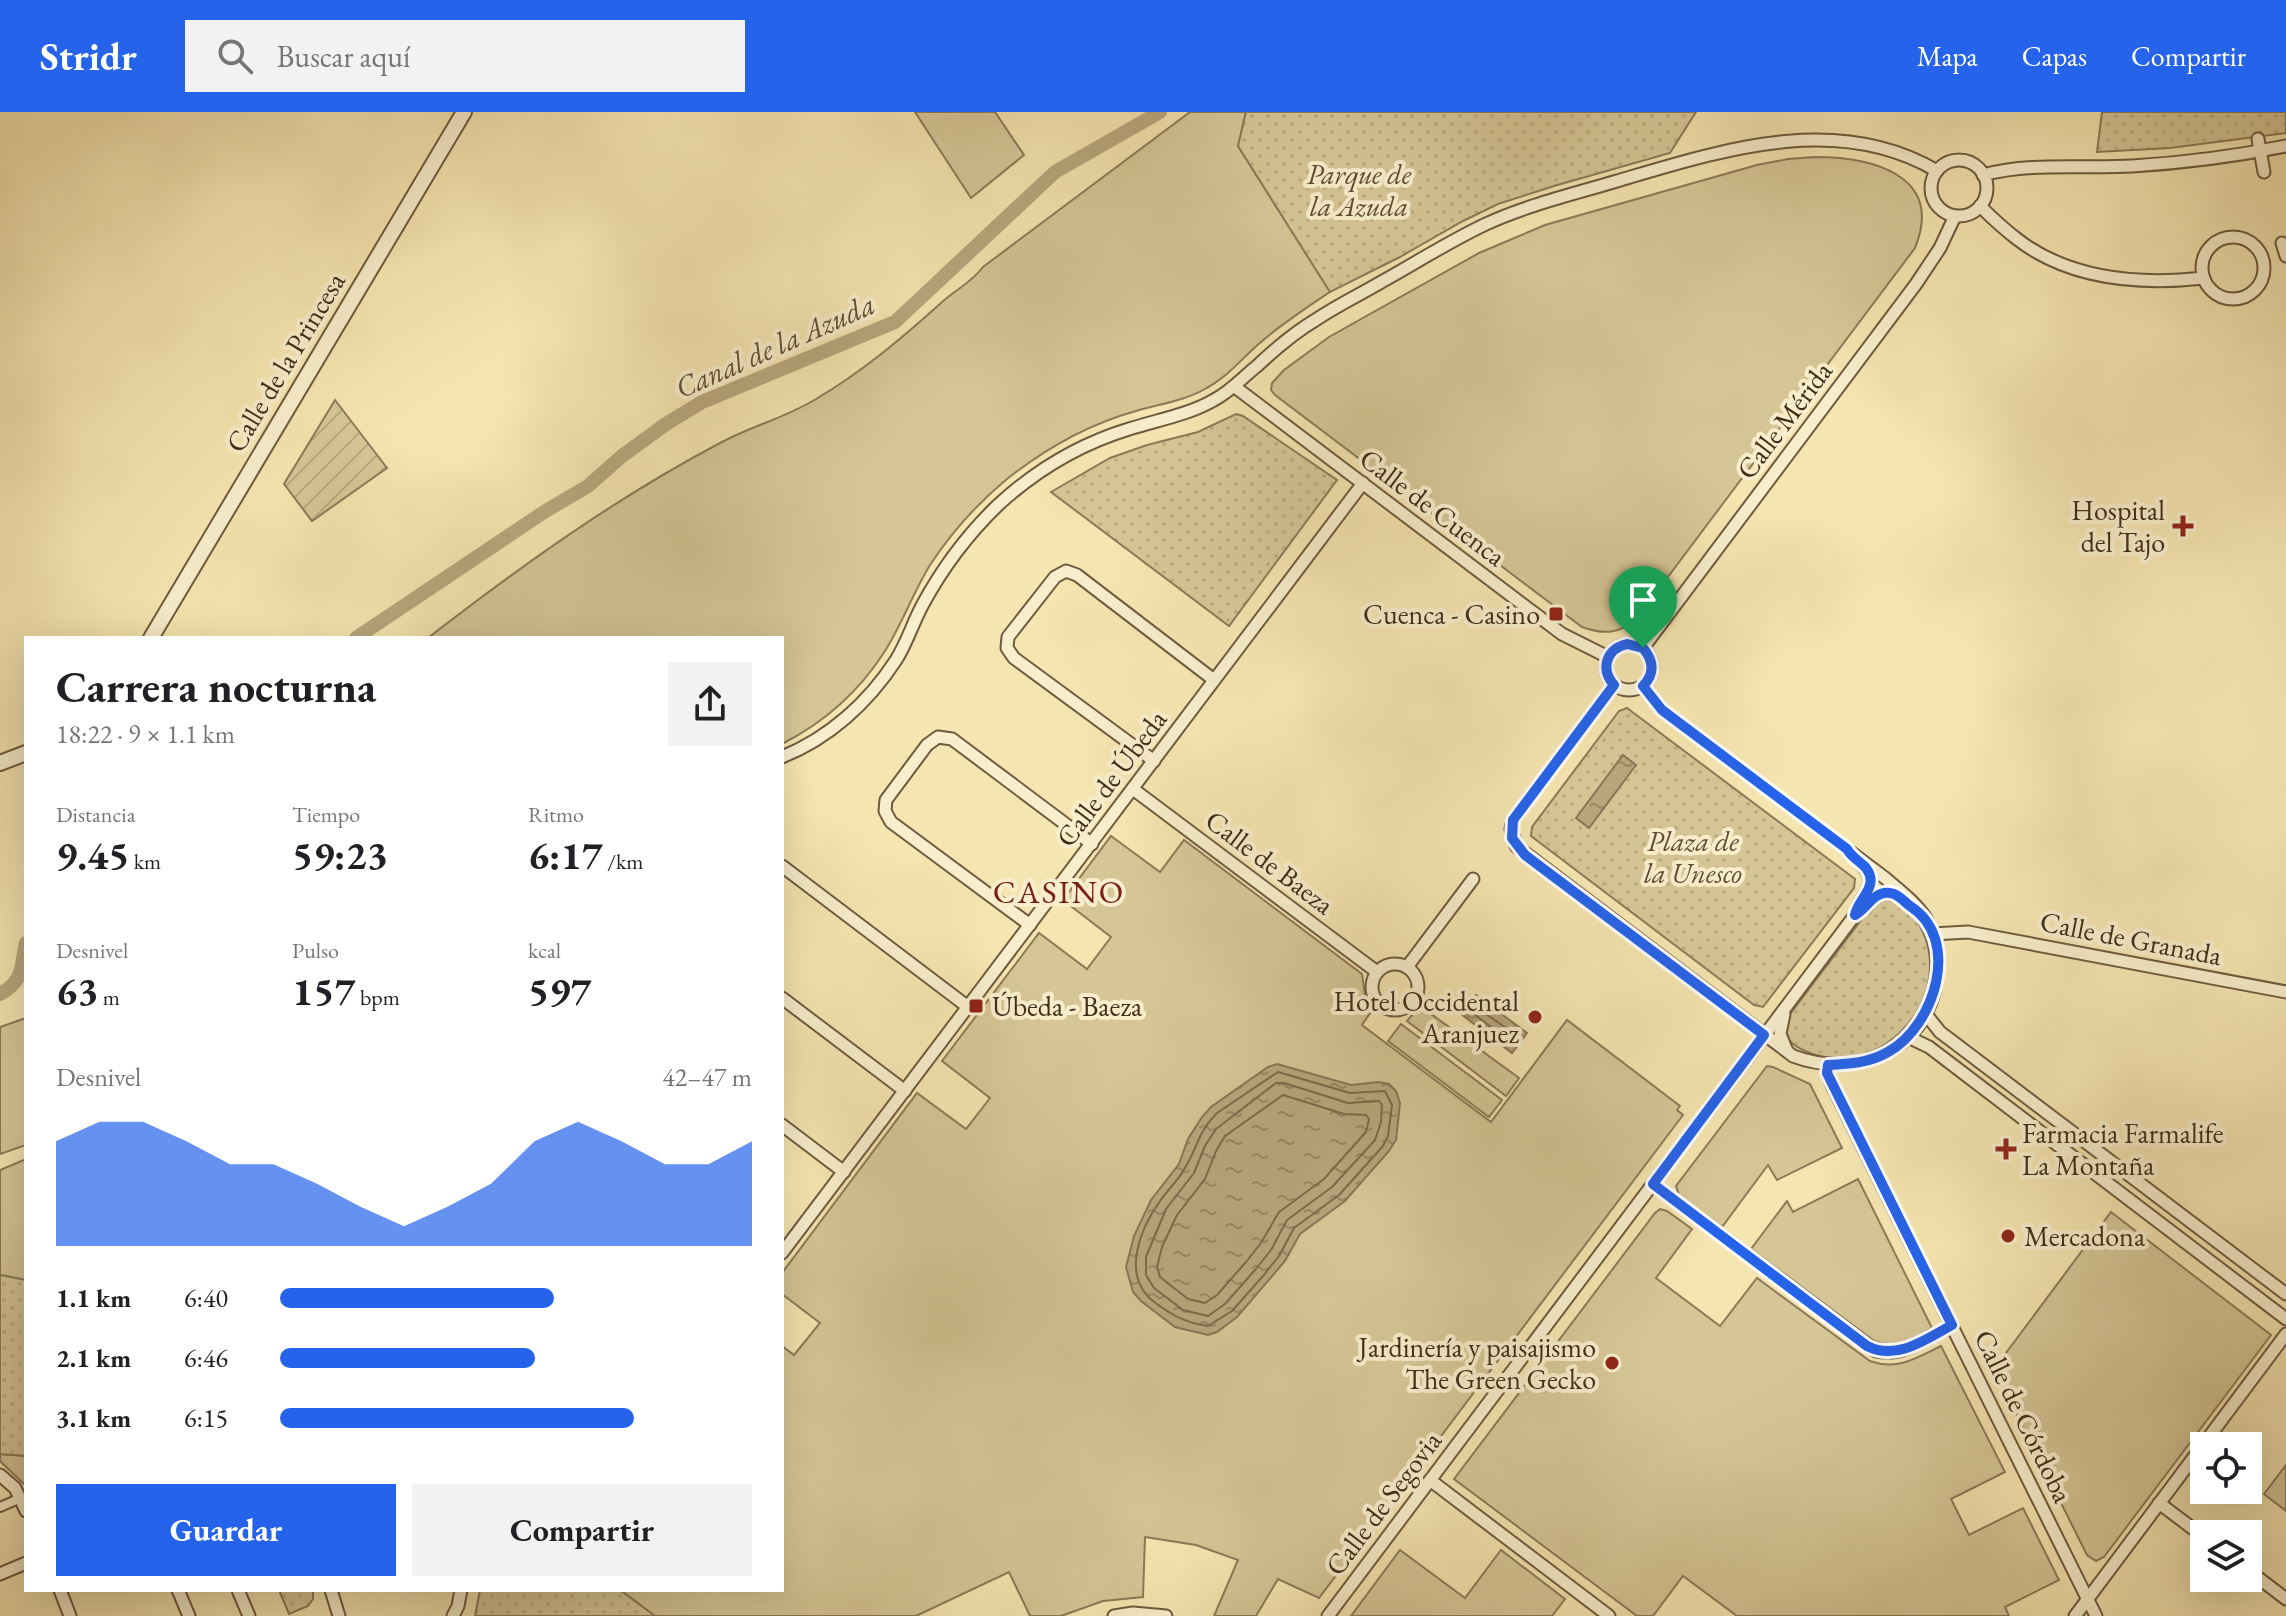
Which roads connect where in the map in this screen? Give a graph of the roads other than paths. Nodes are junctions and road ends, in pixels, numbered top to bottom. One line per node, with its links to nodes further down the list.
1 (464, 112): 14 (street, Calle de la Princesa)
2 (2259, 145): 3 (street); 5 (street); 6 (street)
3 (2286, 146)
4 (1937, 171): 6 (street); 8 (street); 12 (street)
5 (2264, 172)
6 (1983, 175): 7 (street)
7 (1980, 206): 8 (street); 11 (street)
8 (1955, 216): 15 (street, Calle Mérida)
9 (2282, 243): 10 (street)
10 (2286, 256)
11 (2204, 278): 11 (street)
12 (1235, 387): 13 (street, Calle de Cuenca); 21 (street)
13 (1363, 483): 16 (street, Calle de Cuenca); 17 (street, Calle de Úbeda)
14 (152, 636)
15 (1643, 648): 16 (street); 19 (street)
16 (1608, 657): 18 (street)
17 (1214, 680): 22 (street, Calle de Úbeda); 22 (street)
18 (1614, 685): 19 (street); 40 (street)
19 (1643, 686): 26 (street)
20 (24, 754): 23 (street)
21 (784, 756)
22 (1154, 761): 24 (street, Calle de Úbeda)
23 (0, 763)
24 (1133, 789): 25 (street, Calle de Úbeda); 34 (street, Calle de Baeza)
25 (1092, 844): 31 (street, Calle de Úbeda); 31 (street)
26 (1847, 849): 29 (street); 30 (street)
27 (784, 868): 38 (street)
28 (1473, 879): 33 (street)
29 (1916, 908): 30 (street); 32 (street)
30 (1855, 915): 36 (street)
31 (1030, 925): 38 (street, Calle de Úbeda)
32 (1932, 934): 35 (street, Calle de Granada); 39 (street)
33 (1407, 967): 34 (street); 34 (street)
34 (1377, 972)
35 (2286, 992)
36 (1796, 993): 40 (street); 42 (street)
37 (784, 1000): 44 (street)
38 (968, 1007): 44 (street, Calle de Úbeda)
39 (1925, 1013): 41 (street); 49 (street)
40 (1764, 1035): 42 (street); 47 (street, Calle de Segovia)
41 (1908, 1037): 43 (street); 50 (street)
42 (1787, 1051): 43 (street)
43 (1828, 1065): 51 (street, Calle de Córdoba)
44 (905, 1091): 46 (street, Calle de Úbeda)
45 (784, 1127): 46 (street)
46 (844, 1172): 48 (street, Calle de Úbeda)
47 (1653, 1184): 51 (street); 54 (street, Calle de Segovia)
48 (784, 1250)
49 (2286, 1294)
50 (2286, 1319)
51 (1952, 1325): 68 (street, Calle de Córdoba)
52 (2286, 1334): 56 (street)
53 (0, 1475): 58 (street)
54 (1430, 1480): 77 (street, Calle de Segovia); 78 (street)
55 (14, 1501): 57 (street)
56 (2159, 1503): 59 (street); 68 (street)
57 (0, 1507)
58 (24, 1507)
59 (2190, 1526)
60 (24, 1564): 61 (street)
61 (0, 1574)
62 (2262, 1581): 69 (street)
63 (61, 1592): 71 (street)
64 (179, 1592): 72 (street)
65 (239, 1592): 73 (street)
66 (331, 1592): 70 (street)
67 (461, 1592): 74 (street)
68 (2088, 1599): 79 (street); 80 (street, Calle de Córdoba)
69 (2286, 1599)
70 (335, 1615)
71 (70, 1616)
72 (189, 1616)
73 (249, 1616)
74 (453, 1616)
75 (1114, 1616): 76 (street)
76 (1164, 1616)
77 (1328, 1616)
78 (1609, 1616)
79 (2075, 1616)
80 (2096, 1616)

